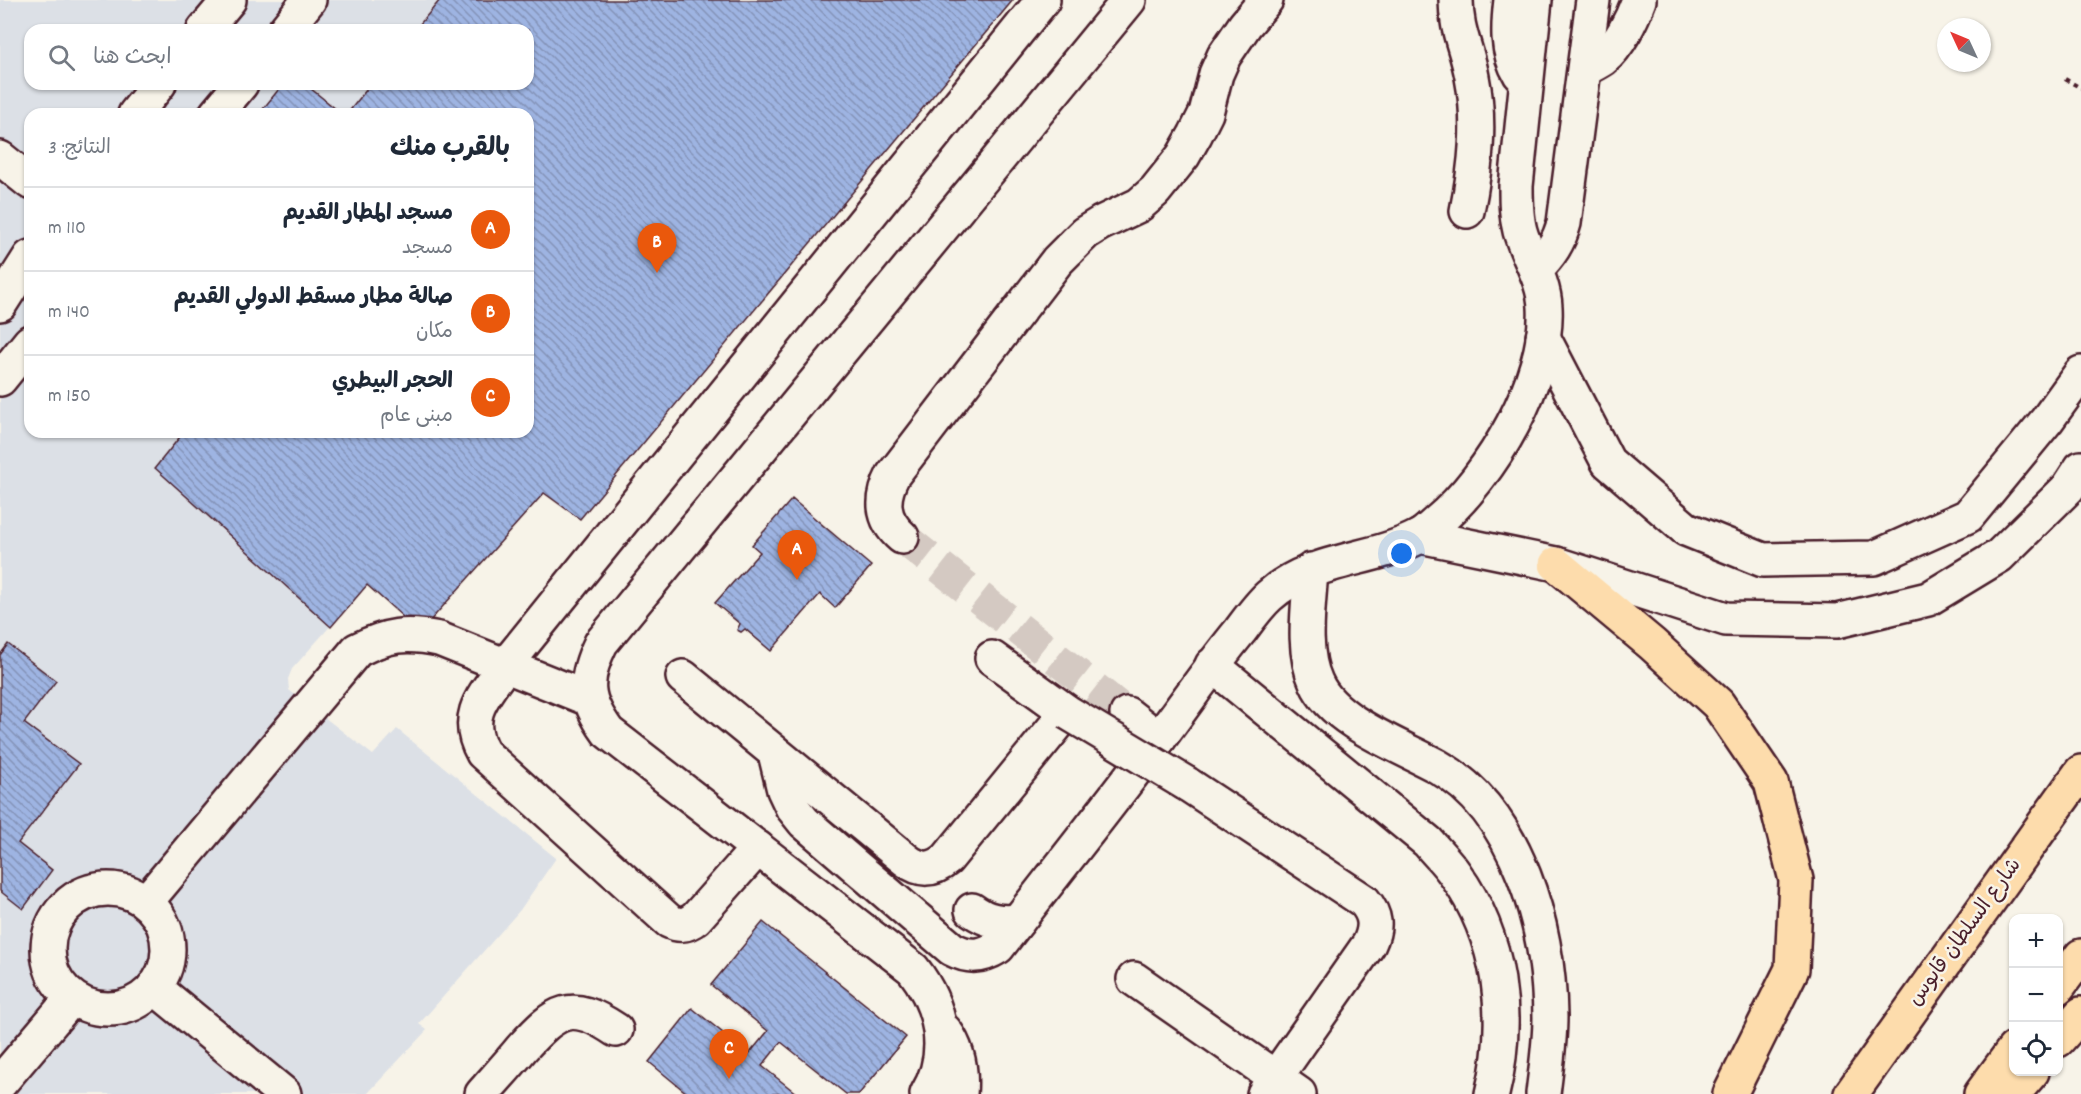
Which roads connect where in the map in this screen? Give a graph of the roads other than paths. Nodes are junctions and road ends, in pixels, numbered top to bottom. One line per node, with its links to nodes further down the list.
1 (229, 0): 12 (street)
2 (309, 0): 13 (street)
3 (1043, 0): 37 (street)
4 (1130, 0): 39 (street)
5 (1266, 0): 32 (street)
6 (1456, 0): 22 (street)
7 (1511, 0): 15 (street)
8 (1534, 0): 15 (street)
9 (1553, 0): 15 (street)
10 (1593, 0): 14 (street)
11 (1639, 0): 14 (street)
12 (209, 24)
13 (290, 24)
14 (1586, 69): 24 (street)
15 (1526, 83): 24 (street)
16 (154, 90): 18 (street)
17 (236, 90): 19 (street)
18 (140, 108)
19 (221, 108)
20 (0, 158): 21 (street)
21 (24, 177)
22 (1467, 211)
23 (24, 266): 25 (street)
24 (1536, 269): 26 (street)
25 (0, 304)
26 (1544, 337): 28 (street); 31 (street)
27 (24, 349): 29 (street)
28 (2081, 373)
29 (0, 379)
30 (2081, 468): 33 (street)
31 (1420, 536): 33 (street); 34 (street)
32 (902, 537)
33 (1556, 564): 69 (highway)
34 (1311, 570): 36 (street); 68 (street)
35 (992, 658): 40 (street)
36 (1212, 665): 42 (street); 67 (street)
37 (505, 666): 39 (street); 45 (street); 46 (street)
38 (683, 677): 43 (street)
39 (589, 699): 45 (street)
40 (1067, 712): 43 (street); 61 (street, bridge)
41 (1127, 714): 42 (street)
42 (1159, 739): 48 (street)
43 (775, 753): 48 (street)
44 (2081, 772): 70 (highway, شارع السلطان قابوس)
45 (758, 848): 55 (street)
46 (146, 902): 52 (street); 53 (street)
47 (972, 910): 48 (street)
48 (1018, 921)
49 (2081, 956): 51 (highway)
50 (1134, 979): 61 (street)
51 (2063, 980)
52 (154, 987): 53 (street); 62 (street)
53 (72, 998): 60 (street)
54 (2081, 1014): 57 (highway)
55 (940, 1025): 65 (street); 66 (street)
56 (616, 1030): 64 (street)
57 (2063, 1034)
58 (2009, 1055): 71 (highway)
59 (2028, 1076): 72 (highway)
60 (0, 1084): 63 (street)
61 (1279, 1088)
62 (279, 1092)
63 (13, 1094)
64 (482, 1094)
65 (927, 1094)
66 (960, 1094)
67 (1492, 1094)
68 (1543, 1094)
69 (1730, 1094)
70 (1851, 1094)
71 (1981, 1094)
72 (2013, 1094)

